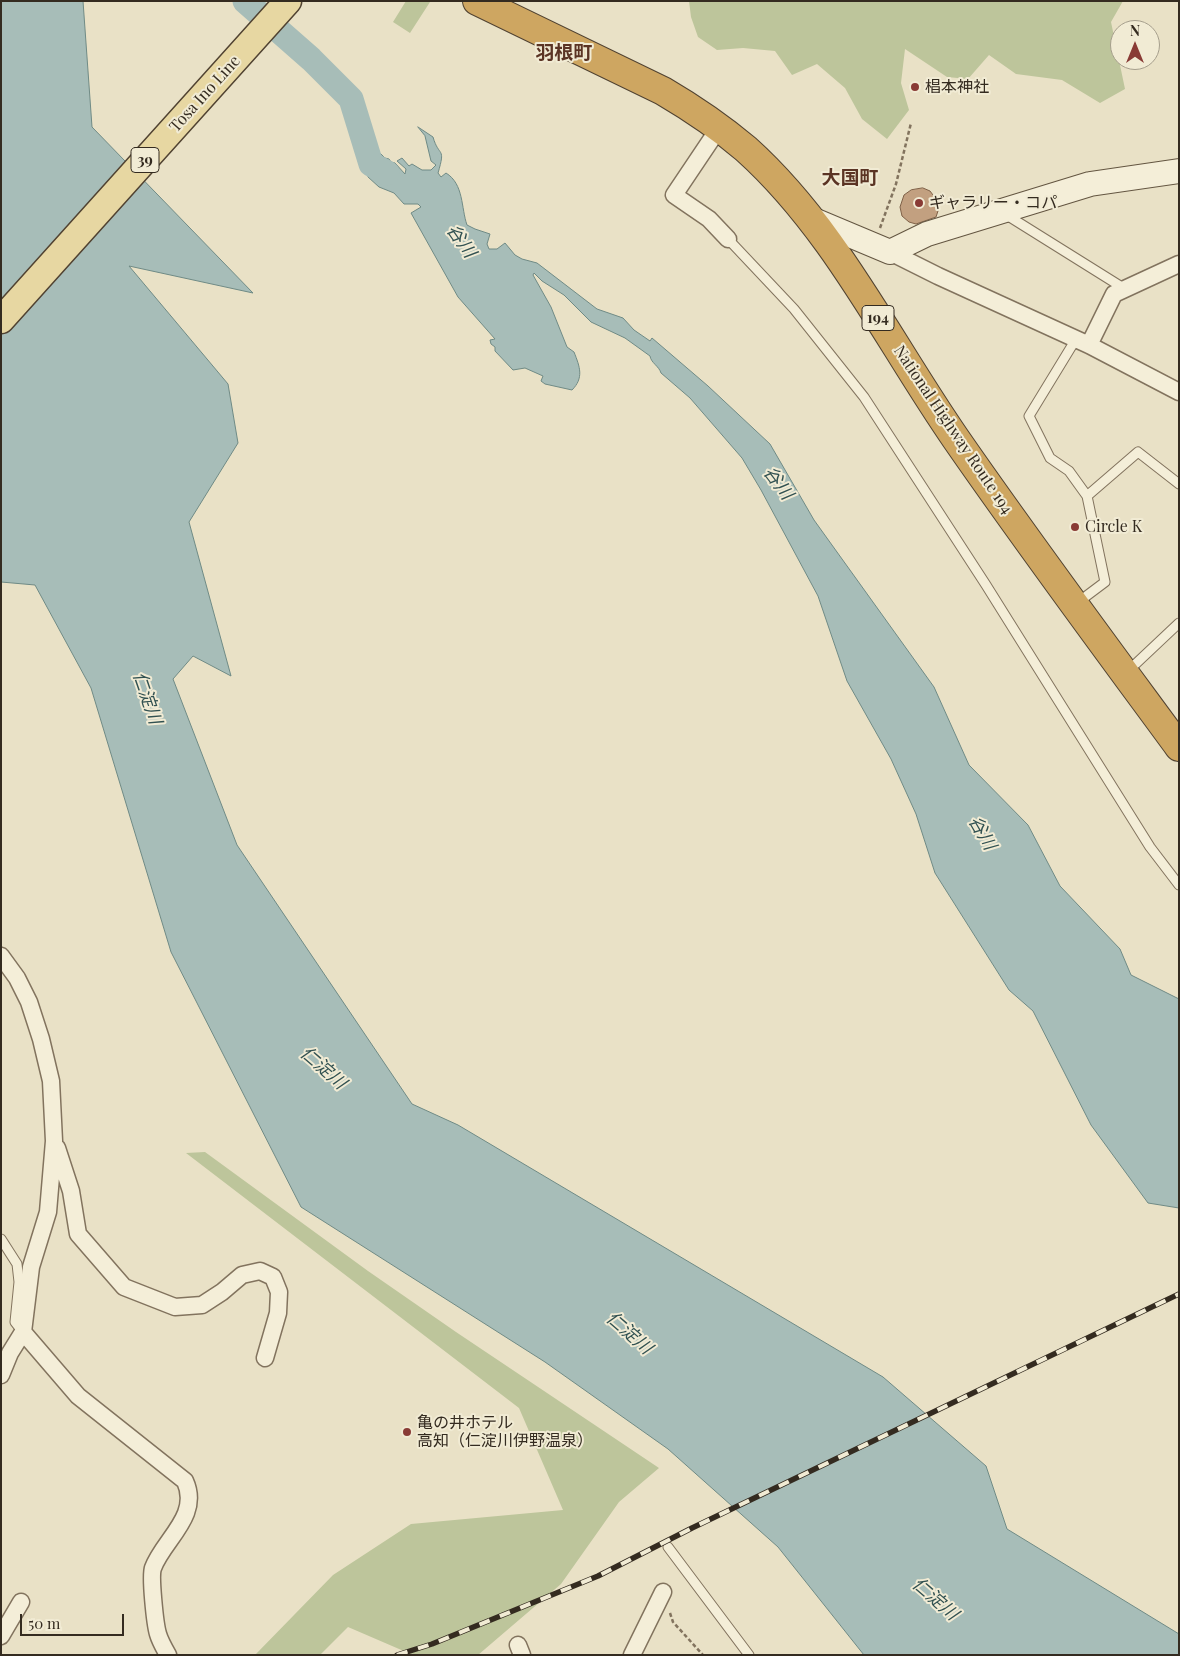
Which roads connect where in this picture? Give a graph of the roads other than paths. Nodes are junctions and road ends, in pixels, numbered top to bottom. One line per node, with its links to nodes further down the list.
1 (288, 1): 11 (main road, Tosa Ino Line / 39)
2 (477, 1): 3 (highway, National Highway Route 194 / 194)
3 (720, 128): 6 (highway, National Highway Route 194 / 194); 7 (street)
4 (1179, 171): 5 (street)
5 (1001, 212): 8 (street); 10 (lane)
6 (809, 218): 8 (street); 16 (highway, National Highway Route 194 / 194)
7 (728, 239): 20 (lane)
8 (882, 249): 12 (street)
9 (1179, 264): 10 (street)
10 (1125, 289): 12 (street)
11 (1, 320)
12 (1083, 342): 13 (street); 15 (lane)
13 (1179, 392)
14 (1179, 484): 15 (lane)
15 (1087, 496): 16 (lane)
16 (1075, 605): 18 (highway, National Highway Route 194 / 194)
17 (1179, 623): 18 (lane)
18 (1126, 674): 19 (highway, National Highway Route 194 / 194)
19 (1179, 747)
20 (1179, 885)
21 (1, 956): 22 (street)
22 (54, 1141): 24 (street); 25 (street)
23 (1, 1239): 24 (lane)
24 (24, 1332): 26 (street); 31 (street)
25 (266, 1358)
26 (1, 1375)
27 (668, 1547): 33 (lane)
28 (663, 1592): 32 (street)
29 (21, 1602): 30 (street)
30 (1, 1636)
31 (168, 1655)
32 (632, 1655)
33 (749, 1655)

